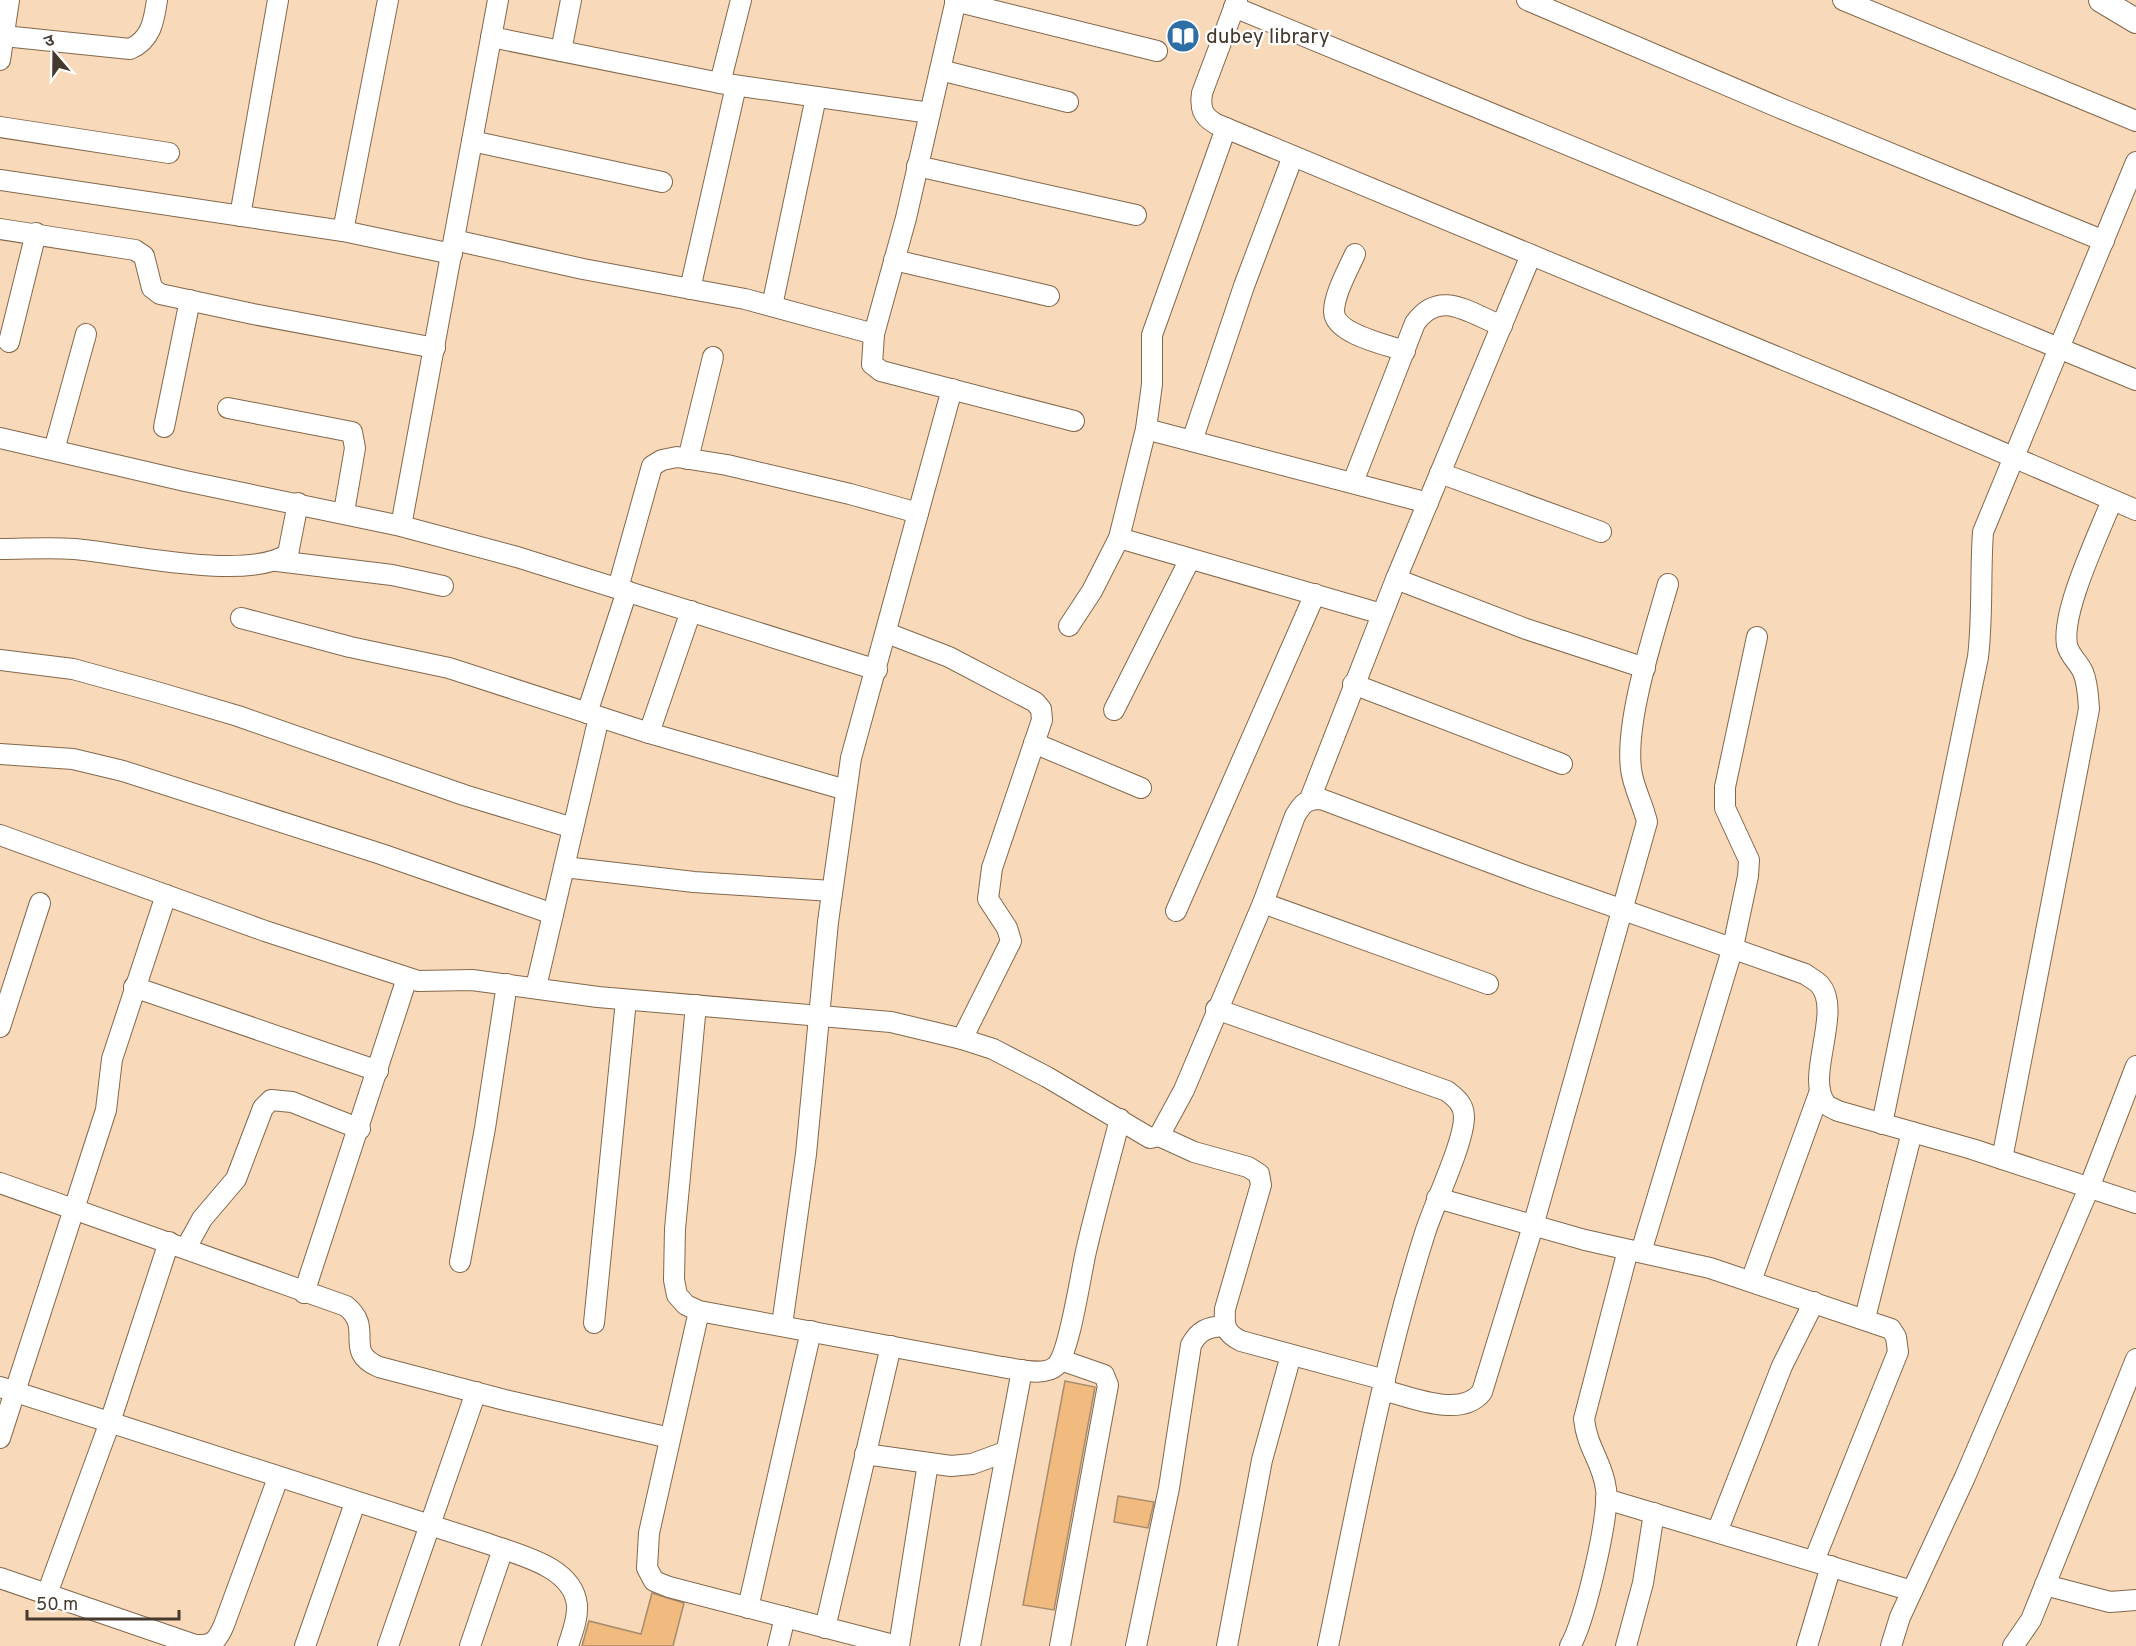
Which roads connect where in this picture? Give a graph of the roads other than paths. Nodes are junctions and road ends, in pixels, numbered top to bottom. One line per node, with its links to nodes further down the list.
1 (9, 0): 14 (street)
2 (157, 0): 14 (street)
3 (278, 0): 35 (street)
4 (388, 0): 37 (street)
5 (498, 0): 15 (street)
6 (571, 0): 16 (street)
7 (741, 0): 20 (street)
8 (956, 0): 17 (street); 19 (street)
9 (1527, 0): 39 (street)
10 (1843, 0): 24 (street)
11 (2101, 0): 13 (street)
12 (1236, 4): 26 (street); 53 (street)
13 (2136, 21)
14 (4, 36): 18 (street)
15 (491, 37): 16 (street); 27 (street)
16 (561, 51): 20 (street)
17 (1156, 51)
18 (0, 60)
19 (940, 70): 22 (street); 23 (street)
20 (728, 84): 21 (street); 44 (street)
21 (816, 97): 23 (street); 47 (street)
22 (1068, 102)
23 (930, 113): 31 (street)
24 (2136, 121)
25 (0, 127): 28 (street)
26 (1226, 128): 29 (street); 61 (street)
27 (472, 141): 33 (street); 40 (street)
28 (170, 153)
29 (1293, 156): 42 (street); 63 (street)
30 (2136, 162): 39 (street)
31 (917, 166): 34 (street); 43 (street)
32 (0, 180): 35 (street)
33 (662, 182)
34 (1136, 215)
35 (240, 216): 37 (street)
36 (0, 229): 38 (street)
37 (343, 231): 40 (street)
38 (36, 233): 46 (street); 51 (street)
39 (2104, 241): 53 (street)
40 (453, 247): 44 (street); 52 (street)
41 (1355, 254): 54 (street)
42 (1531, 255): 48 (street); 66 (street)
43 (894, 260): 45 (street); 50 (street)
44 (690, 289): 47 (street)
45 (1049, 296)
46 (190, 300): 52 (street); 60 (street)
47 (772, 306): 50 (street)
48 (1502, 326): 54 (street); 67 (street)
49 (86, 334): 64 (street)
50 (874, 334): 57 (street)
51 (9, 342)
52 (435, 348): 75 (street)
53 (2060, 348): 56 (street); 66 (street)
54 (1405, 351): 68 (street)
55 (713, 357): 65 (street)
56 (2136, 380)
57 (952, 389): 59 (street); 74 (street)
58 (228, 408): 73 (street)
59 (1074, 421)
60 (164, 427)
61 (1146, 429): 63 (street); 77 (street)
62 (0, 438): 64 (street)
63 (1192, 441): 68 (street)
64 (54, 450): 70 (street)
65 (688, 459): 74 (street); 84 (street)
66 (2014, 459): 69 (street); 131 (street)
67 (1440, 473): 71 (street); 76 (street)
68 (1353, 482): 71 (street)
69 (2112, 500): 72 (street); 135 (street)
70 (298, 503): 73 (street); 80 (street)
71 (1428, 503): 81 (street)
72 (2136, 510)
73 (344, 512): 75 (street)
74 (918, 513): 90 (street)
75 (401, 526): 84 (street)
76 (1601, 532)
77 (1119, 538): 79 (street); 89 (street)
78 (0, 549): 80 (street)
79 (1190, 559): 85 (street); 96 (street)
80 (277, 561): 83 (street)
81 (1396, 579): 87 (street); 93 (street)
82 (1668, 584): 93 (street)
83 (443, 586)
84 (622, 590): 86 (street); 97 (street)
85 (1315, 594): 87 (street); 113 (street)
86 (691, 611): 94 (street); 98 (street)
87 (1382, 614): 95 (street)
88 (242, 618): 97 (street)
89 (1069, 626)
90 (886, 633): 94 (street); 99 (street)
91 (1757, 637): 115 (street)
92 (0, 660): 105 (street)
93 (1645, 668): 112 (street)
94 (877, 670): 103 (street)
95 (1353, 684): 101 (street); 104 (street)
96 (1114, 710)
97 (593, 715): 98 (street); 105 (street)
98 (649, 733): 103 (street)
99 (1034, 743): 102 (street); 126 (street)
100 (0, 754): 114 (street)
101 (1562, 765)
102 (1141, 788)
103 (846, 790): 108 (street)
104 (1310, 799): 111 (street); 112 (street)
105 (573, 828): 107 (street)
106 (0, 835): 109 (street)
107 (564, 867): 108 (street); 114 (street)
108 (832, 891): 124 (street)
109 (166, 895): 116 (street); 119 (street)
110 (40, 903): 125 (street)
111 (1263, 903): 118 (street); 123 (street)
112 (1623, 909): 115 (street); 141 (street)
113 (1176, 911)
114 (552, 914): 120 (street)
115 (1733, 947): 129 (street); 143 (street)
116 (407, 978): 117 (street); 128 (street)
117 (507, 984): 120 (street); 144 (street)
118 (1488, 984)
119 (134, 987): 128 (street); 140 (street)
120 (536, 987): 121 (street)
121 (626, 1000): 122 (street); 150 (street)
122 (696, 1005): 124 (street); 148 (street)
123 (1216, 1009): 134 (street); 138 (street)
124 (821, 1016): 126 (street); 151 (street)
125 (0, 1027)
126 (962, 1039): 130 (street)
127 (2136, 1066): 137 (street)
128 (378, 1071): 132 (street)
129 (1820, 1091): 131 (street); 145 (street)
130 (1120, 1119): 134 (street); 157 (street)
131 (1882, 1124): 133 (street)
132 (360, 1129): 142 (street); 146 (street)
133 (1912, 1132): 135 (street); 149 (street)
134 (1158, 1136): 152 (street)
135 (2002, 1159): 137 (street)
136 (0, 1183): 140 (street)
137 (2089, 1188): 139 (street); 178 (street)
138 (1437, 1198): 141 (street); 159 (street)
139 (2136, 1203)
140 (72, 1208): 142 (street); 160 (street)
141 (1533, 1226): 143 (street); 159 (street)
142 (177, 1245): 146 (street); 162 (street)
143 (1634, 1251): 145 (street); 169 (street)
144 (460, 1262)
145 (1750, 1281): 147 (street)
146 (304, 1293): 161 (street)
147 (1814, 1302): 149 (street); 173 (street)
148 (699, 1311): 151 (street); 164 (street)
149 (1864, 1318): 175 (street)
150 (594, 1323)
151 (782, 1325): 153 (street)
152 (1224, 1326): 155 (street); 192 (street)
153 (811, 1331): 154 (street); 181 (street)
154 (891, 1346): 158 (street); 166 (street)
155 (1291, 1355): 159 (street); 193 (street)
156 (2136, 1359): 177 (street)
157 (1061, 1360): 158 (street); 191 (street)
158 (1022, 1370): 165 (street)
159 (1384, 1385): 194 (street)
160 (8, 1389): 162 (street); 163 (street)
161 (476, 1392): 164 (street); 172 (street)
162 (110, 1422): 168 (street); 179 (street)
163 (0, 1438)
164 (670, 1438): 181 (street)
165 (1005, 1452): 167 (street); 190 (street)
166 (866, 1454): 167 (street); 183 (street)
167 (928, 1463): 184 (street)
168 (278, 1478): 170 (street); 179 (street)
169 (1606, 1499): 171 (street); 195 (street)
170 (355, 1503): 172 (street); 185 (street)
171 (1654, 1513): 173 (street); 196 (street)
172 (432, 1526): 174 (street); 186 (street)
173 (1717, 1532): 175 (street)
174 (502, 1549): 187 (street); 188 (street)
175 (1823, 1564): 178 (street); 197 (street)
176 (0, 1578): 179 (street)
177 (2045, 1585): 180 (street); 199 (street)
178 (1912, 1591): 198 (street)
179 (47, 1594)
180 (2136, 1600)
181 (748, 1608): 182 (street)
182 (785, 1617): 183 (street); 189 (street)
183 (825, 1628): 184 (street)
184 (891, 1645)
185 (305, 1646)
186 (388, 1646)
187 (470, 1646)
188 (568, 1646)
189 (778, 1646)
190 (970, 1646)
191 (1060, 1646)
192 (1136, 1646)
193 (1227, 1646)
194 (1328, 1646)
195 (1570, 1646)
196 (1626, 1646)
197 (1807, 1646)
198 (1891, 1646)
199 (2013, 1646)

